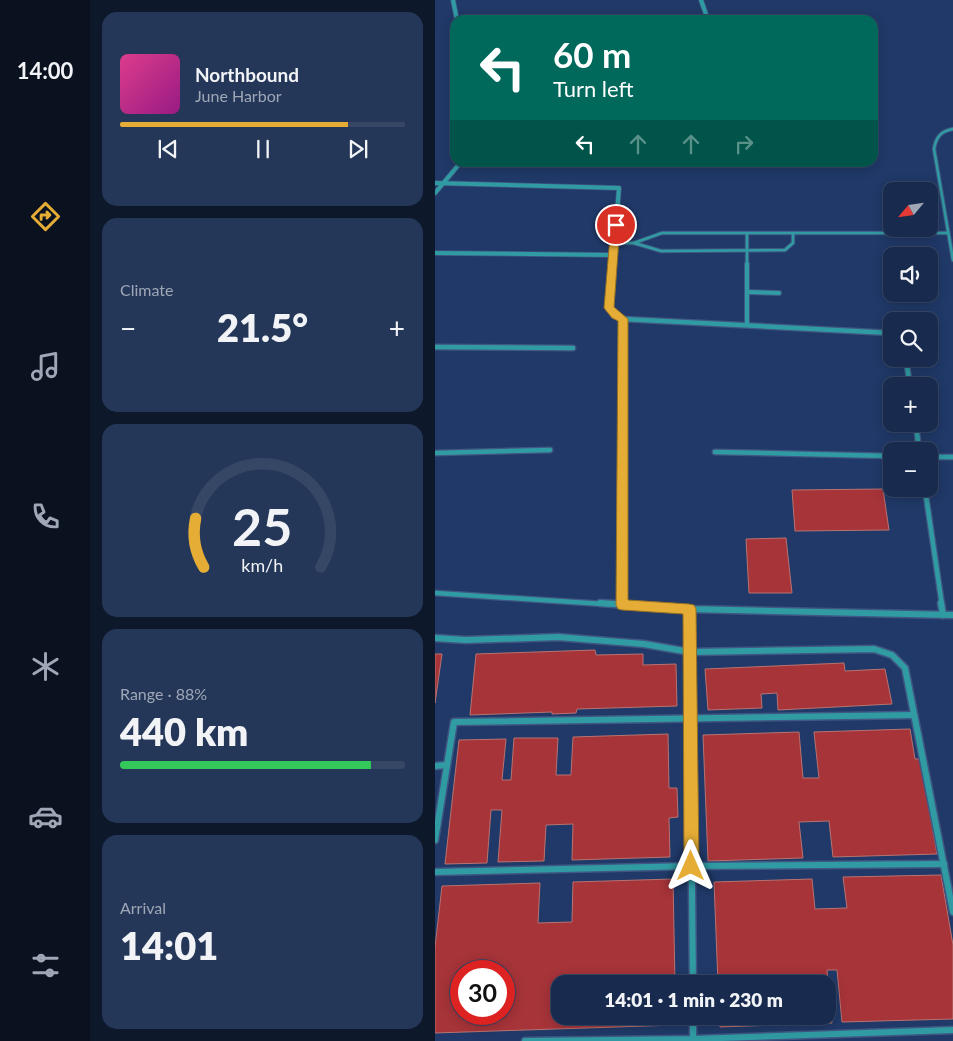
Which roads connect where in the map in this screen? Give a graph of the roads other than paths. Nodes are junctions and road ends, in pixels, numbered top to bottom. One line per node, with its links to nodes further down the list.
1 (453, 0): 3 (street)
2 (701, 0): 4 (street)
3 (456, 15)
4 (706, 15)
5 (953, 129): 11 (lane)
6 (457, 167): 7 (street)
7 (444, 182): 8 (street); 9 (street); 13 (street)
8 (435, 183)
9 (435, 192)
10 (793, 233): 11 (lane); 12 (lane); 15 (lane)
11 (948, 233): 18 (lane)
12 (747, 234): 14 (lane); 15 (lane)
13 (614, 243): 14 (lane); 17 (street)
14 (634, 243): 15 (lane)
15 (747, 250): 19 (lane)
16 (435, 253): 17 (street)
17 (613, 255): 21 (street)
18 (953, 260)
19 (747, 292): 20 (lane); 22 (lane)
20 (779, 293)
21 (623, 319): 22 (street); 34 (street)
22 (747, 325): 23 (street)
23 (883, 333)
24 (435, 347): 25 (street)
25 (573, 348)
26 (550, 450): 28 (street)
27 (715, 452): 29 (street)
28 (435, 453)
29 (883, 456)
30 (938, 457): 31 (street)
31 (953, 457)
32 (926, 497): 36 (street)
33 (435, 593): 34 (street)
34 (622, 605): 35 (street)
35 (689, 609): 36 (street); 39 (street)
36 (943, 615): 37 (street)
37 (953, 615)
38 (435, 638): 39 (street)
39 (690, 652): 40 (street); 41 (street)
40 (914, 715): 41 (street); 45 (street)
41 (691, 718): 42 (street); 46 (street)
42 (446, 765): 43 (street); 44 (street)
43 (435, 766)
44 (435, 840)
45 (944, 864): 46 (street); 48 (street)
46 (691, 866): 47 (street); 49 (street)
47 (435, 872)
48 (953, 912)
49 (693, 975)
50 (693, 1025): 52 (street)
51 (953, 1030): 52 (street)
52 (693, 1040): 53 (street)
53 (525, 1041)

